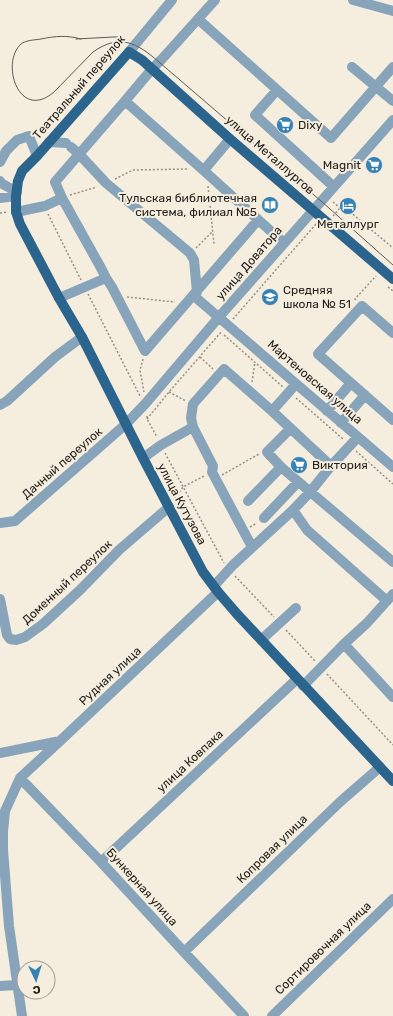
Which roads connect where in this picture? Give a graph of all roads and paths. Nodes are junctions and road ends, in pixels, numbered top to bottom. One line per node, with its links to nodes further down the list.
1 (172, 0): 6 (street, Театральный переулок)
2 (215, 0): 5 (street)
3 (353, 0): 4 (street)
4 (393, 11)
5 (198, 19): 9 (street); 11 (street)
6 (129, 52): 9 (main road, улица Металлургов); 16 (main road, Театральный переулок)
7 (352, 67): 10 (street)
8 (393, 67): 10 (street)
9 (152, 69): 12 (street); 15 (main road, улица Металлургов)
10 (376, 86): 11 (street); 13 (street)
11 (277, 90): 23 (street)
12 (125, 101): 17 (street); 20 (street)
13 (393, 101)
14 (393, 120): 23 (street, улица Доватора)
15 (230, 139): 20 (street); 29 (main road, улица Металлургов)
16 (49, 142): 17 (street); 18 (main road, Театральный переулок)
17 (79, 154): 22 (street); 27 (street)
18 (37, 156): 19 (street); 24 (main road, Театральный переулок)
19 (0, 162)
20 (203, 170): 22 (path); 31 (street); 32 (path)
21 (0, 181): 24 (street)
22 (106, 183): 27 (path); 36 (street)
23 (334, 187): 25 (street, улица Доватора)
24 (16, 194): 26 (street); 30 (main road, улица Кутузова)
25 (326, 196): 29 (street, улица Доватора); 35 (path)
26 (0, 198)
27 (62, 198): 28 (street); 38 (street)
28 (45, 206): 30 (street); 40 (path)
29 (314, 210): 33 (street, улица Доватора); 39 (main road, улица Металлургов)
30 (16, 212): 43 (main road, улица Кутузова)
31 (258, 220): 33 (street); 41 (street)
32 (213, 232): 34 (path); 36 (path)
33 (284, 243): 46 (street, улица Доватора)
34 (214, 244)
35 (393, 248)
36 (190, 253): 41 (street)
37 (376, 276): 45 (path)
38 (106, 278): 40 (street); 42 (street)
39 (393, 279)
40 (85, 288): 43 (street); 58 (path)
41 (195, 294): 44 (street); 46 (street, Мартеновская улица)
42 (117, 296): 44 (path); 49 (street)
43 (59, 298): 48 (main road, улица Кутузова)
44 (186, 304): 49 (street)
45 (362, 306): 47 (street); 53 (street)
46 (219, 317): 54 (street, Мартеновская улица); 58 (street, улица Доватора)
47 (393, 332)
48 (82, 337): 60 (street); 65 (main road, улица Кутузова)
49 (145, 351): 58 (path)
50 (200, 357): 52 (path)
51 (255, 362): 56 (path)
52 (219, 374): 56 (street); 59 (street)
53 (351, 383): 57 (street); 62 (street)
54 (296, 384): 61 (street); 62 (street, Мартеновская улица)
55 (169, 392): 59 (path)
56 (250, 392): 61 (street)
57 (365, 395): 63 (street); 64 (street)
58 (146, 404): 65 (street, улица Доватора); 69 (path)
59 (193, 404): 66 (street)
60 (0, 406)
61 (272, 411): 67 (street)
62 (327, 411): 64 (street, Мартеновская улица)
63 (393, 420)
64 (341, 423): 68 (street, Мартеновская улица)
65 (126, 424): 72 (main road, улица Кутузова); 85 (street, Дачный переулок)
66 (193, 427): 69 (street); 76 (street)
67 (290, 429): 71 (street); 73 (street)
68 (358, 437): 70 (street, Рудная улица); 75 (street, Мартеновская улица)
69 (161, 445): 72 (street); 79 (path)
70 (350, 446): 73 (street, Рудная улица); 78 (path)
71 (267, 452): 74 (street); 76 (path)
72 (143, 458): 82 (main road, улица Кутузова)
73 (331, 466): 80 (street, Рудная улица)
74 (281, 467): 77 (street); 81 (street)
75 (393, 467)
76 (214, 475): 79 (path); 86 (street)
77 (298, 482): 80 (street); 84 (street)
78 (393, 484)
79 (183, 487): 82 (path); 89 (path)
80 (310, 492): 83 (street, Рудная улица); 88 (street)
81 (248, 501)
82 (169, 507): 90 (main road, улица Кутузова); 92 (street, Доменный переулок)
83 (293, 510): 87 (street, Рудная улица); 91 (street)
84 (264, 518): 86 (path)
85 (0, 523)
86 (244, 531): 87 (street)
87 (252, 547): 89 (street, Рудная улица)
88 (393, 562)
89 (229, 570): 90 (street, Рудная улица); 94 (path)
90 (216, 589): 95 (main road, улица Кутузова); 100 (street, Рудная улица)
91 (390, 597): 96 (street, улица Ковпака)
92 (0, 599)
93 (296, 608): 94 (street)
94 (279, 623): 95 (street); 97 (path)
95 (261, 640): 98 (main road, улица Кутузова)
96 (344, 644): 97 (street, улица Ковпака); 99 (street)
97 (321, 667): 98 (street, улица Ковпака); 101 (path)
98 (300, 683): 103 (main road, улица Кутузова); 106 (street, улица Ковпака)
99 (393, 697)
100 (60, 742): 102 (street); 104 (street, Рудная улица)
101 (393, 745)
102 (0, 753)
103 (380, 767): 105 (main road, улица Кутузова); 108 (street, Копровая улица)
104 (20, 778): 106 (street, Бункерная улица); 109 (street)
105 (393, 781)
106 (101, 862): 108 (street, Бункерная улица)
107 (393, 899): 115 (street, Сортировочная улица)
108 (184, 952): 114 (street, Бункерная улица)
109 (16, 977)
110 (16, 984): 111 (street)
111 (0, 986)
112 (20, 1000): 113 (street)
113 (22, 1016)
114 (244, 1016)
115 (272, 1016)

